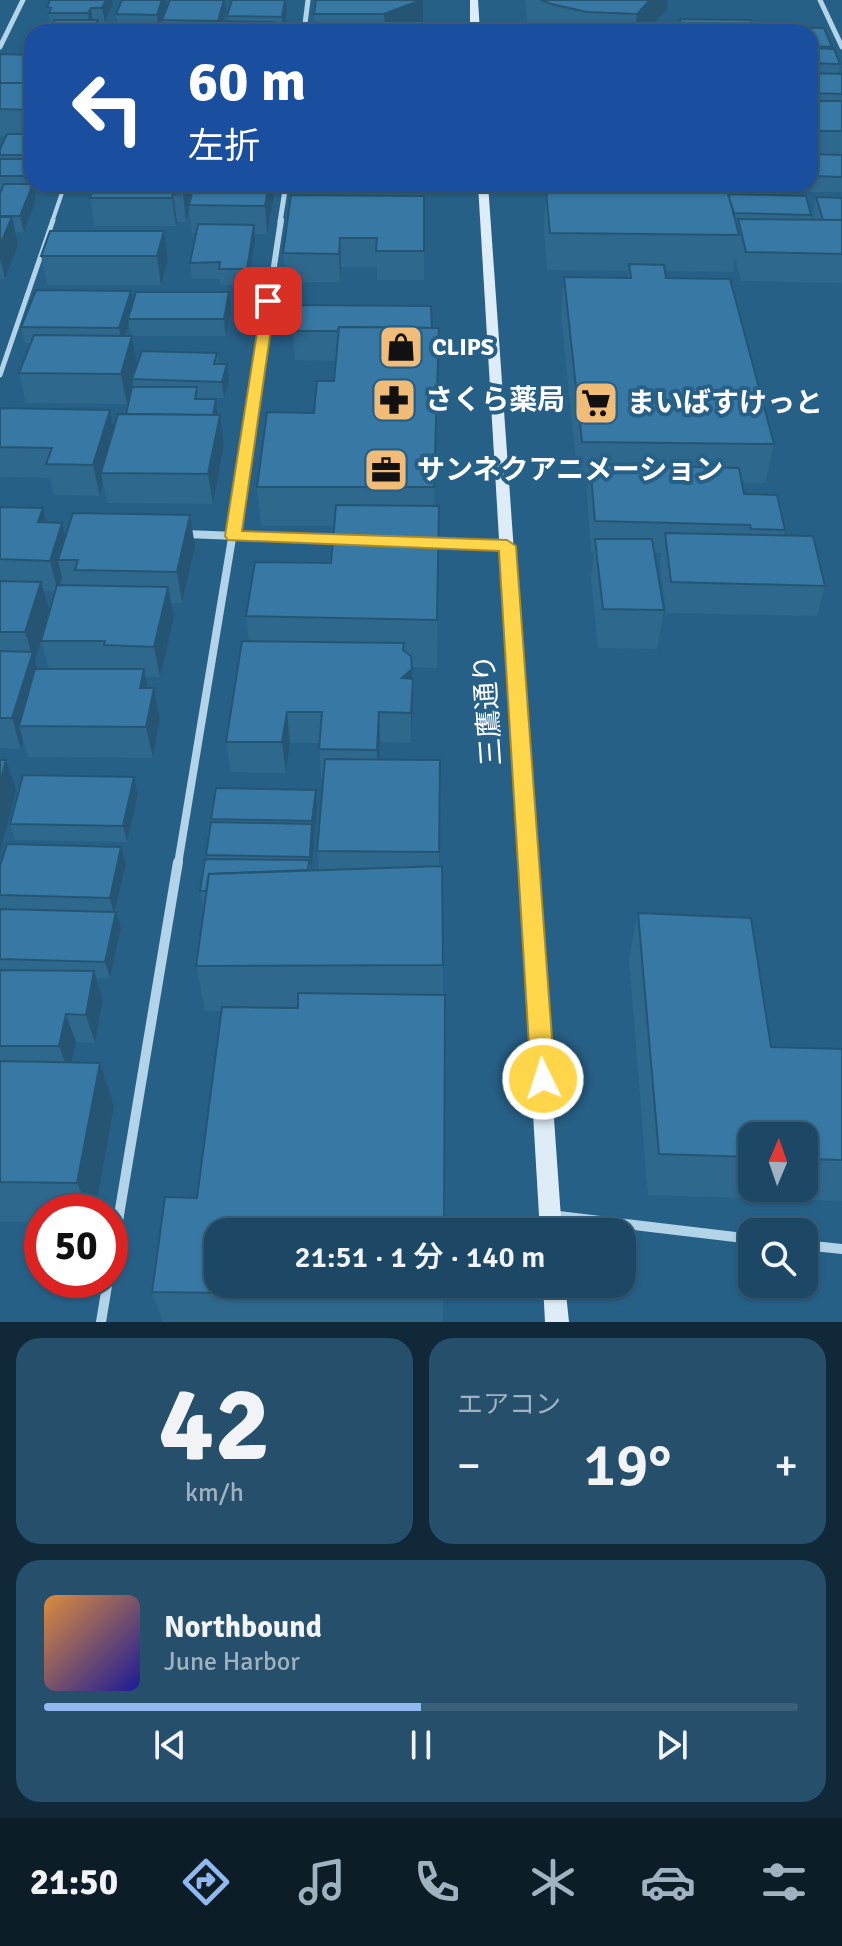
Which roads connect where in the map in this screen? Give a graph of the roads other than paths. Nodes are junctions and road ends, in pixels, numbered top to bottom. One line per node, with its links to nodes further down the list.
1 (23, 0): 7 (street)
2 (308, 0): 5 (street)
3 (474, 0): 6 (main road)
4 (820, 0): 8 (street)
5 (305, 24)
6 (475, 24)
7 (0, 47)
8 (842, 47)
9 (62, 192): 12 (lane)
10 (285, 192): 14 (street)
11 (484, 192): 17 (main road, 三鷹通り)
12 (0, 375)
13 (171, 534): 14 (street)
14 (233, 536): 15 (street); 18 (street)
15 (358, 541)
16 (420, 543): 17 (street)
17 (507, 546): 19 (main road, 三鷹通り)
18 (123, 1194)
19 (551, 1218)
20 (636, 1230): 21 (street)
21 (738, 1238)
22 (818, 1246): 23 (street)
23 (842, 1249)
24 (105, 1298): 26 (street)
25 (555, 1298): 27 (main road)
26 (101, 1322)
27 (557, 1322)

